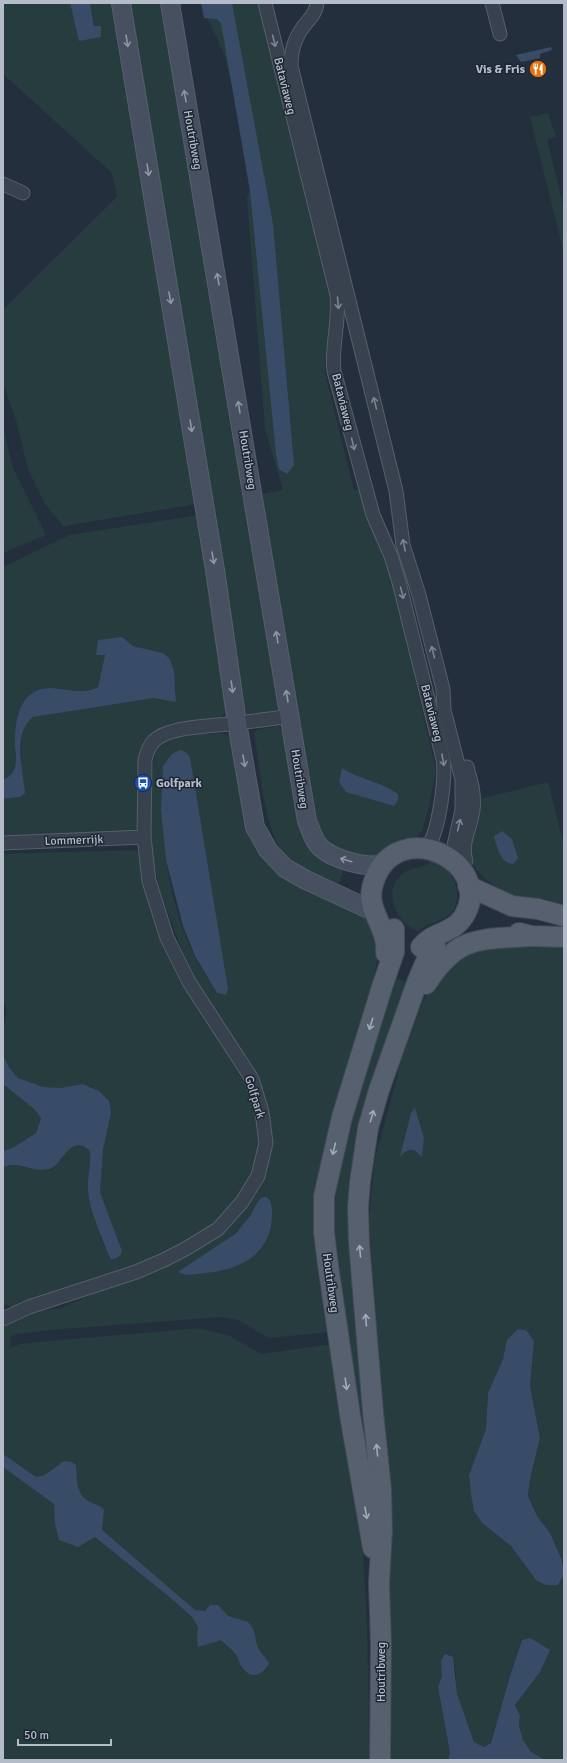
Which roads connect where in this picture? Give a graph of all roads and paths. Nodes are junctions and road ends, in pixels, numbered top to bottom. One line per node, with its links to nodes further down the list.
1 (121, 3): 10 (main road, one-way to 10)
2 (170, 3): 9 (main road, Houtribweg, one-way to 2)
3 (265, 3): 13 (street, Bataviaweg, one-way to 13)
4 (317, 3): 14 (street, Bataviaweg, one-way to 4)
5 (492, 3): 6 (street)
6 (500, 34)
7 (3, 185): 8 (street)
8 (23, 193)
9 (290, 716): 10 (street, Golfpark); 15 (main road, Houtribweg, one-way to 9)
10 (237, 723): 11 (street, Golfpark); 17 (main road, one-way to 17)
11 (144, 837): 12 (street, Lommerrijk); 25 (street, Golfpark)
12 (3, 843)
13 (421, 848): 14 (main road); 15 (main road); 17 (main road)
14 (460, 862): 16 (main road)
15 (384, 864): 17 (main road)
16 (474, 885): 18 (main road); 20 (main road); 23 (main road)
17 (375, 905): 19 (main road)
18 (564, 916)
19 (388, 929): 23 (main road); 26 (main road, Houtribweg, one-way to 26)
20 (464, 930): 21 (main road); 23 (main road)
21 (531, 936): 22 (main road); 24 (main road)
22 (564, 937)
23 (429, 945): 24 (main road, Houtribweg)
24 (405, 1017): 26 (main road, Houtribweg, one-way to 24)
25 (3, 1319)
26 (379, 1583): 27 (main road, Houtribweg)
27 (380, 1760)

